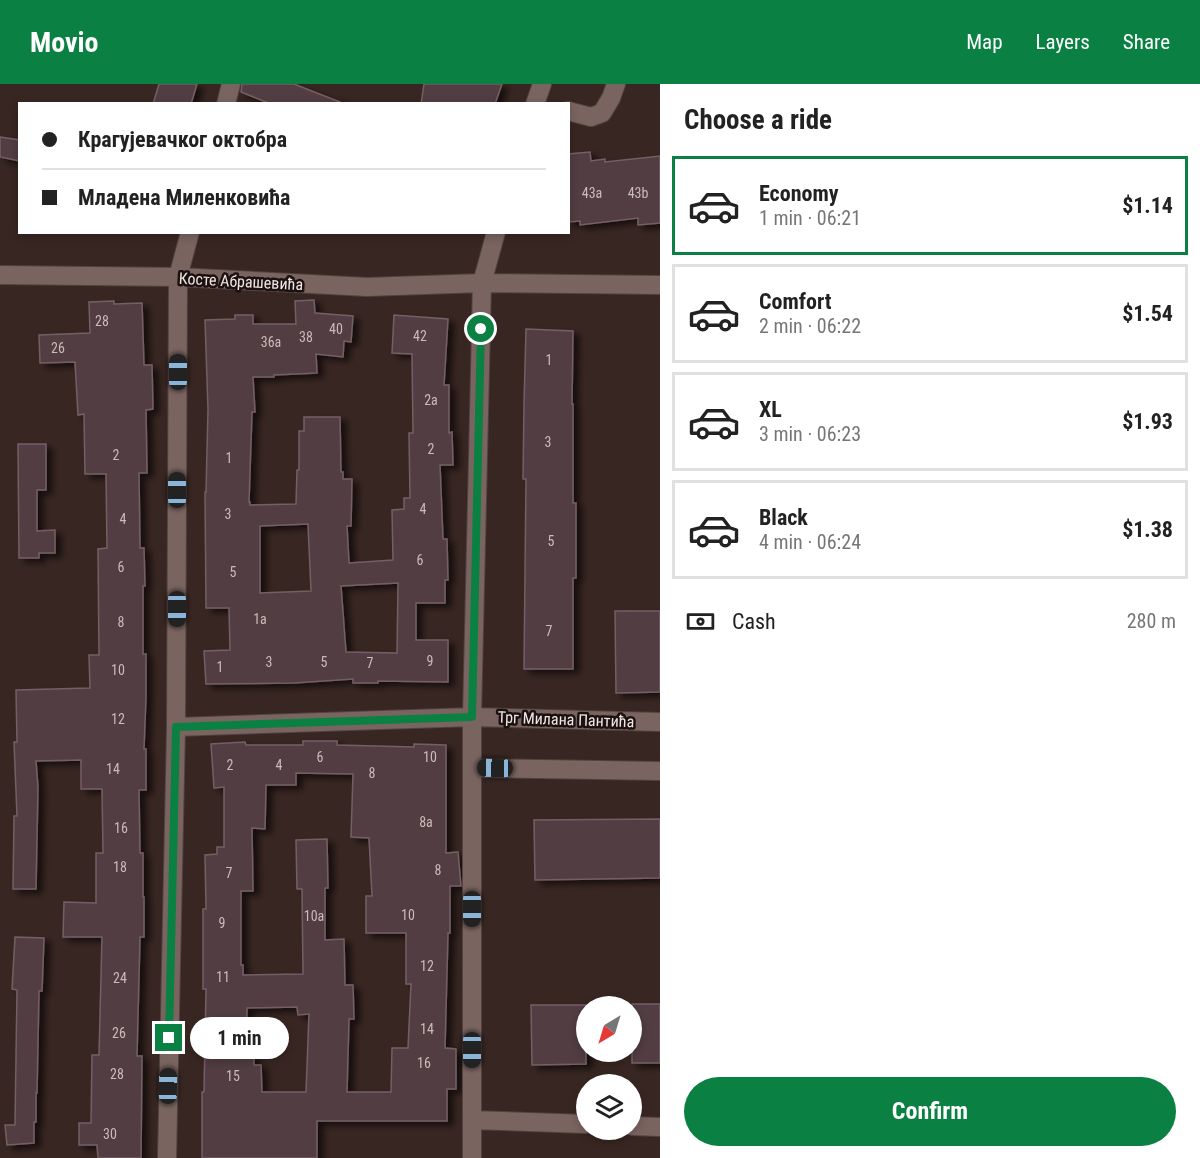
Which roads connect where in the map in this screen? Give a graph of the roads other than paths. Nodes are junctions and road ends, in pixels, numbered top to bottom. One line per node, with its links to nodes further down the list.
1 (231, 84): 4 (street)
2 (542, 84): 5 (street)
3 (616, 84): 6 (street)
4 (226, 102)
5 (536, 102)
6 (570, 112)
7 (189, 234): 10 (street)
8 (495, 234): 11 (street)
9 (0, 275): 10 (street, Косте Абрашевића)
10 (178, 277): 11 (street, Косте Абрашевића); 15 (street)
11 (482, 283): 12 (street, Косте Абрашевића); 13 (street)
12 (660, 285)
13 (472, 717): 14 (street, Трг Милана Пантића); 15 (street, Трг Милана Пантића); 16 (street)
14 (660, 722)
15 (176, 727): 22 (street)
16 (472, 768): 17 (street); 18 (street)
17 (660, 771)
18 (472, 1120): 19 (street); 23 (street)
19 (576, 1124)
20 (642, 1126): 21 (street)
21 (660, 1127)
22 (167, 1158)
23 (472, 1158)

